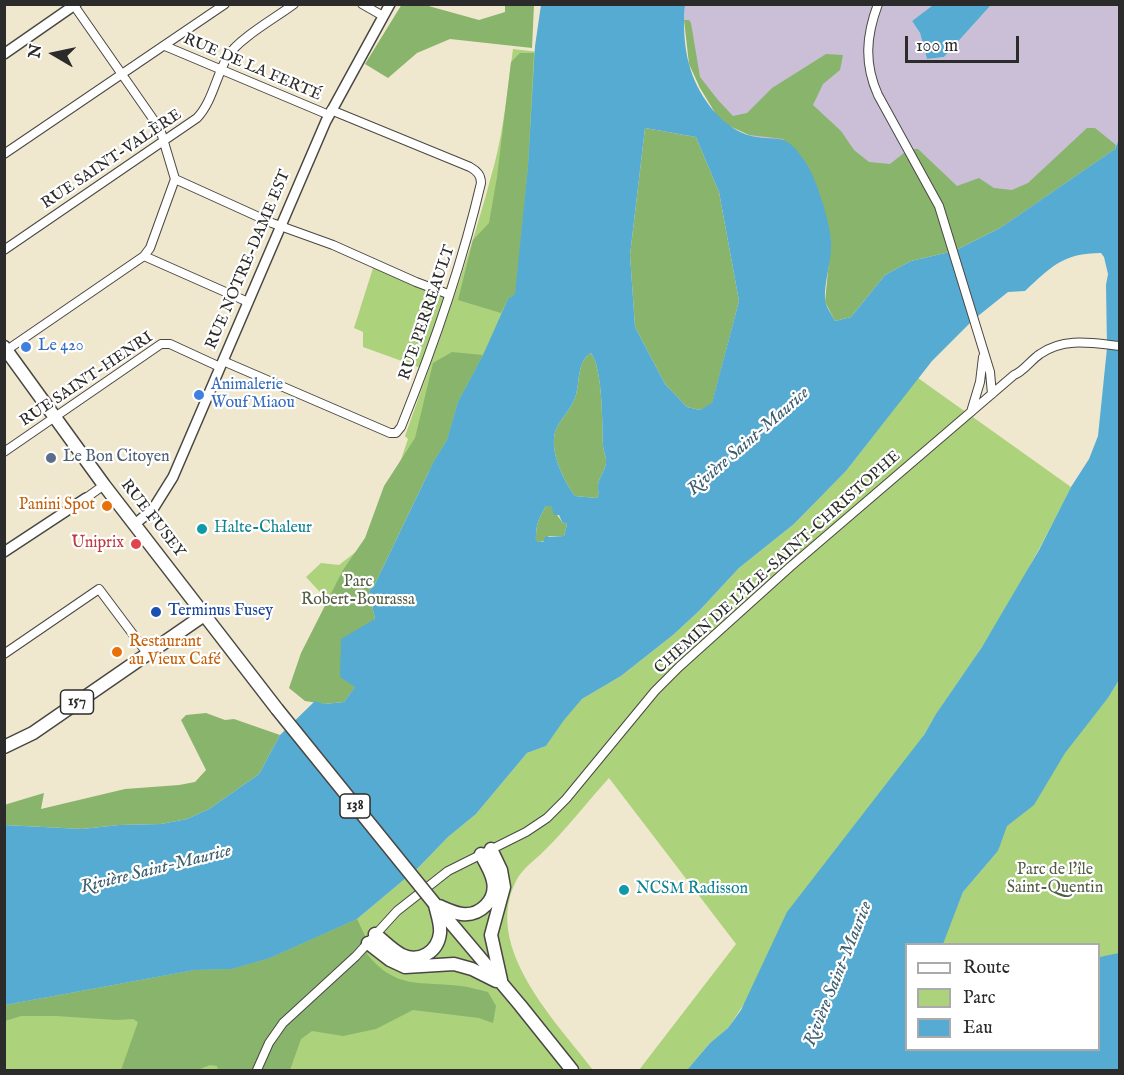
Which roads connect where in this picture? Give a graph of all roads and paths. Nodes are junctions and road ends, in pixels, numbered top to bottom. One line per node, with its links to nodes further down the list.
1 (225, 4): 8 (street)
2 (294, 4): 10 (street, RUE SAINT-VALÈRE)
3 (362, 4): 7 (street)
4 (390, 4): 7 (street, RUE NOTRE-DAME EST)
5 (878, 4): 23 (street)
6 (75, 5): 9 (street); 11 (street)
7 (383, 16): 12 (street, RUE NOTRE-DAME EST)
8 (165, 46): 10 (street, RUE DE LA FERTÉ); 11 (street)
9 (4, 54)
10 (222, 69): 12 (street, RUE DE LA FERTÉ); 13 (street, RUE SAINT-VALÈRE)
11 (122, 74): 13 (street); 14 (street)
12 (330, 112): 16 (street, RUE NOTRE-DAME EST); 19 (street, RUE PERREAULT)
13 (164, 141): 15 (street); 17 (street, RUE SAINT-VALÈRE)
14 (4, 154)
15 (176, 179): 16 (street); 18 (street)
16 (280, 226): 19 (street); 20 (street, RUE NOTRE-DAME EST)
17 (4, 250)
18 (144, 256): 20 (street); 22 (street)
19 (448, 294): 24 (street, RUE PERREAULT)
20 (248, 303): 24 (street, RUE NOTRE-DAME EST)
21 (1119, 346): 25 (street, CHEMIN DE L'ÎLE-SAINT-CHRISTOPHE)
22 (5, 350): 27 (main road, RUE FUSEY / 138)
23 (983, 353): 25 (street); 26 (street)
24 (221, 364): 27 (street, RUE SAINT-HENRI); 31 (street, RUE NOTRE-DAME EST)
25 (992, 394): 26 (street, CHEMIN DE L'ÎLE-SAINT-CHRISTOPHE)
26 (971, 413): 37 (street, CHEMIN DE L'ÎLE-SAINT-CHRISTOPHE)
27 (56, 417): 28 (street, RUE SAINT-HENRI); 29 (main road, RUE FUSEY / 138)
28 (4, 452)
29 (104, 485): 30 (street); 31 (main road, RUE FUSEY / 138)
30 (86, 498): 32 (street)
31 (135, 524): 33 (main road, RUE FUSEY / 138)
32 (4, 552)
33 (204, 615): 34 (main road, 157); 38 (main road, RUE FUSEY / 138, bridge)
34 (147, 653): 35 (street); 36 (main road, 157)
35 (4, 654)
36 (4, 747)
37 (486, 852): 38 (main road); 39 (street, CHEMIN DE L'ÎLE-SAINT-CHRISTOPHE); 40 (main road)
38 (434, 904): 39 (main road); 40 (main road, 138)
39 (372, 939): 40 (main road); 41 (street, CHEMIN DE L'ÎLE-SAINT-CHRISTOPHE)
40 (502, 984): 42 (main road, 138)
41 (257, 1071)
42 (572, 1071)

